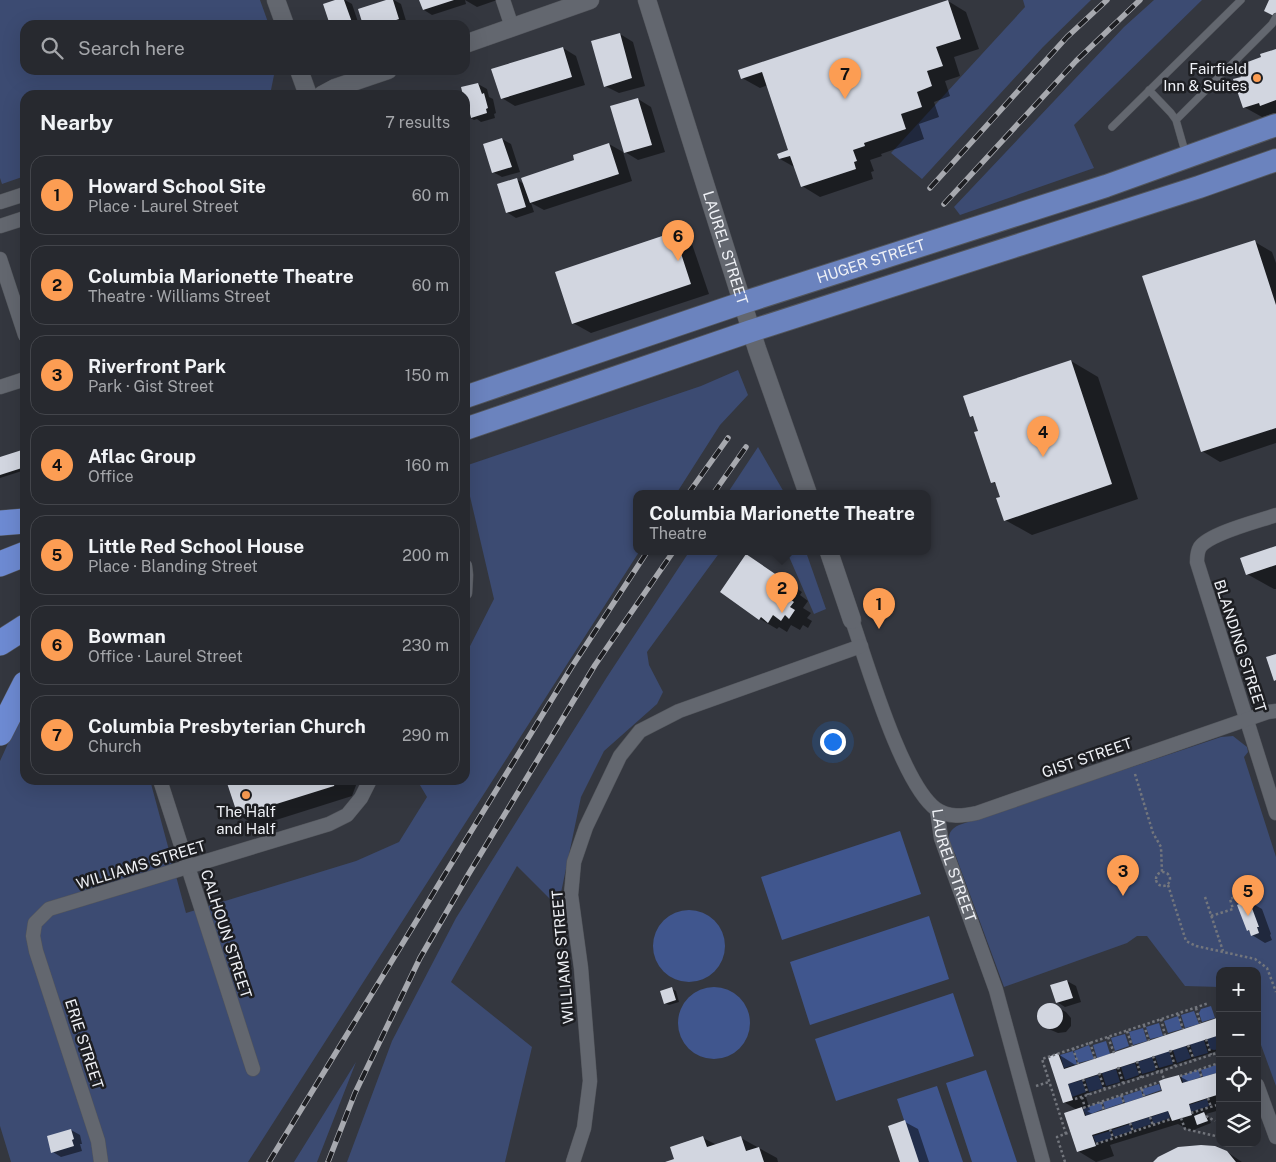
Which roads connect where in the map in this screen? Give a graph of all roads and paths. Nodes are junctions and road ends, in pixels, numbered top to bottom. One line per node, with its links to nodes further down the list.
1 (276, 0): 7 (street)
2 (503, 0): 8 (street)
3 (590, 0): 8 (street)
4 (647, 0): 25 (street, LAUREL STREET)
5 (1240, 0): 14 (lane)
6 (1276, 17): 15 (lane)
7 (282, 20)
8 (512, 27): 9 (street)
9 (470, 42)
10 (301, 75): 12 (street)
11 (373, 75): 13 (street)
12 (306, 90)
13 (331, 90)
14 (1149, 90): 15 (lane); 17 (lane)
15 (1176, 120): 18 (lane)
16 (1276, 125): 18 (highway, HUGER STREET)
17 (1112, 127)
18 (1186, 157): 25 (highway, HUGER STREET)
19 (1276, 160): 27 (highway, HUGER STREET)
20 (20, 196): 21 (street)
21 (0, 202)
22 (20, 220): 23 (street)
23 (0, 226)
24 (0, 259): 26 (street)
25 (742, 303): 27 (street, LAUREL STREET); 30 (highway, HUGER STREET)
26 (20, 319)
27 (751, 331): 31 (highway, HUGER STREET); 32 (street, LAUREL STREET)
28 (20, 381): 29 (street)
29 (0, 387)
30 (470, 395)
31 (470, 427)
32 (807, 490)
33 (1276, 515): 45 (street, BLANDING STREET)
34 (20, 521): 35 (highway)
35 (0, 523)
36 (830, 555): 39 (street, LAUREL STREET)
37 (20, 556): 38 (highway)
38 (0, 564)
39 (852, 620): 42 (street, LAUREL STREET)
40 (20, 630): 41 (highway)
41 (0, 643)
42 (861, 646): 50 (street, LAUREL STREET); 133 (street, WILLIAMS STREET)
43 (20, 694): 46 (highway)
44 (1276, 711): 45 (street, GIST STREET)
45 (1246, 720): 47 (street, GIST STREET); 51 (street, BLANDING STREET)
46 (0, 733)
47 (1131, 760): 50 (street, GIST STREET); 53 (path)
48 (162, 785): 52 (street, CALHOUN STREET)
49 (368, 785): 52 (street, WILLIAMS STREET)
50 (937, 810): 134 (street, LAUREL STREET)
51 (1276, 813)
52 (188, 868): 58 (street, WILLIAMS STREET); 89 (street, CALHOUN STREET)
53 (1162, 872): 54 (path); 54 (path)
54 (1168, 885): 59 (path)
55 (1249, 892): 57 (path)
56 (1205, 897): 57 (path)
57 (1211, 916): 59 (path)
58 (33, 936): 132 (street, ERIE STREET)
59 (1223, 951): 60 (path)
60 (1276, 992)
61 (1209, 1004): 62 (path)
62 (1196, 1008): 63 (path); 65 (path)
63 (1178, 1014): 64 (path); 67 (path)
64 (1160, 1020): 66 (path); 69 (path)
65 (1200, 1024)
66 (1144, 1025): 68 (path); 72 (path)
67 (1183, 1029)
68 (1127, 1030): 70 (path); 75 (path)
69 (1165, 1035)
70 (1108, 1036): 73 (path); 78 (path)
71 (1206, 1039): 80 (path)
72 (1148, 1041)
73 (1090, 1042): 76 (path); 82 (path)
74 (1188, 1045): 83 (path)
75 (1132, 1046)
76 (1072, 1048): 85 (path); 125 (path)
77 (1170, 1050): 87 (path)
78 (1114, 1053)
79 (1216, 1053): 80 (path)
80 (1211, 1055): 83 (path)
81 (1153, 1056): 91 (path)
82 (1095, 1059)
83 (1194, 1060): 87 (path)
84 (1137, 1061): 94 (path)
85 (1078, 1064)
86 (1216, 1064): 90 (path)
87 (1176, 1066): 91 (path)
88 (1118, 1067): 99 (path)
89 (253, 1069)
90 (1199, 1069): 93 (path); 95 (path)
91 (1160, 1071): 94 (path); 97 (path)
92 (1100, 1074): 101 (path)
93 (1180, 1076)
94 (1141, 1078): 99 (path)
95 (1202, 1078)
96 (1083, 1079): 102 (path)
97 (1164, 1079)
98 (1159, 1082): 100 (path)
99 (1123, 1084): 101 (path)
100 (1142, 1088): 103 (path); 106 (path)
101 (1105, 1090): 102 (path)
102 (1088, 1095): 105 (path)
103 (1122, 1095): 109 (path); 110 (path)
104 (1261, 1096): 129 (street)
105 (1082, 1097): 108 (path); 109 (path)
106 (1144, 1097)
107 (1208, 1098): 112 (path)
108 (1075, 1100)
109 (1101, 1102): 113 (path)
110 (1124, 1104)
111 (1216, 1105): 112 (path)
112 (1211, 1107): 114 (path)
113 (1104, 1110)
114 (1192, 1113)
115 (1206, 1116): 119 (path)
116 (1150, 1117): 121 (path)
117 (1181, 1118): 126 (path)
118 (1171, 1119): 121 (path)
119 (1215, 1121)
120 (1130, 1123): 124 (path)
121 (1153, 1125): 124 (path)
122 (1110, 1129): 128 (path)
123 (1070, 1132): 125 (path)
124 (1133, 1132): 128 (path)
125 (1066, 1134): 127 (path)
126 (1216, 1136)
127 (1057, 1137): 130 (path); 135 (path)
128 (1113, 1138): 131 (path)
129 (1276, 1138)
130 (1050, 1139)
131 (1096, 1144)
132 (101, 1162)
133 (573, 1162)
134 (1043, 1162)
135 (1065, 1162)

